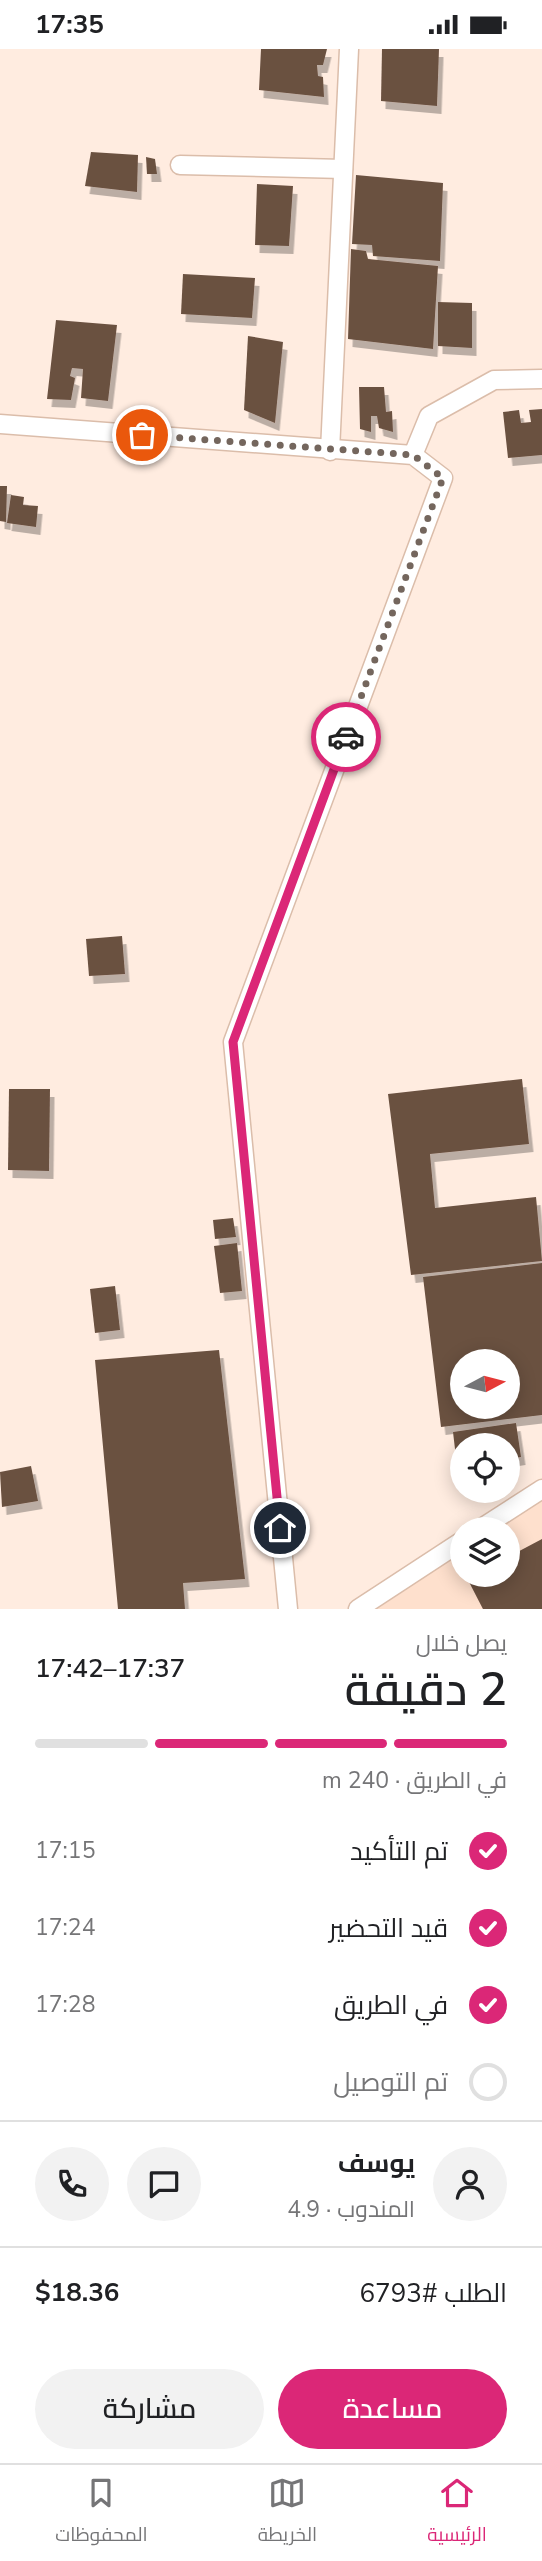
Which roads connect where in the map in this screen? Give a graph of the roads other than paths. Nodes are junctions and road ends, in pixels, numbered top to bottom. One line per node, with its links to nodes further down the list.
1 (349, 49): 3 (street)
2 (180, 165): 3 (street)
3 (343, 169): 6 (street)
4 (542, 379): 7 (street)
5 (0, 424): 6 (street)
6 (330, 451): 7 (street)
7 (413, 455): 11 (street)
8 (542, 1489): 9 (street)
9 (499, 1517)
10 (450, 1549): 12 (street)
11 (288, 1609)
12 (358, 1609)

